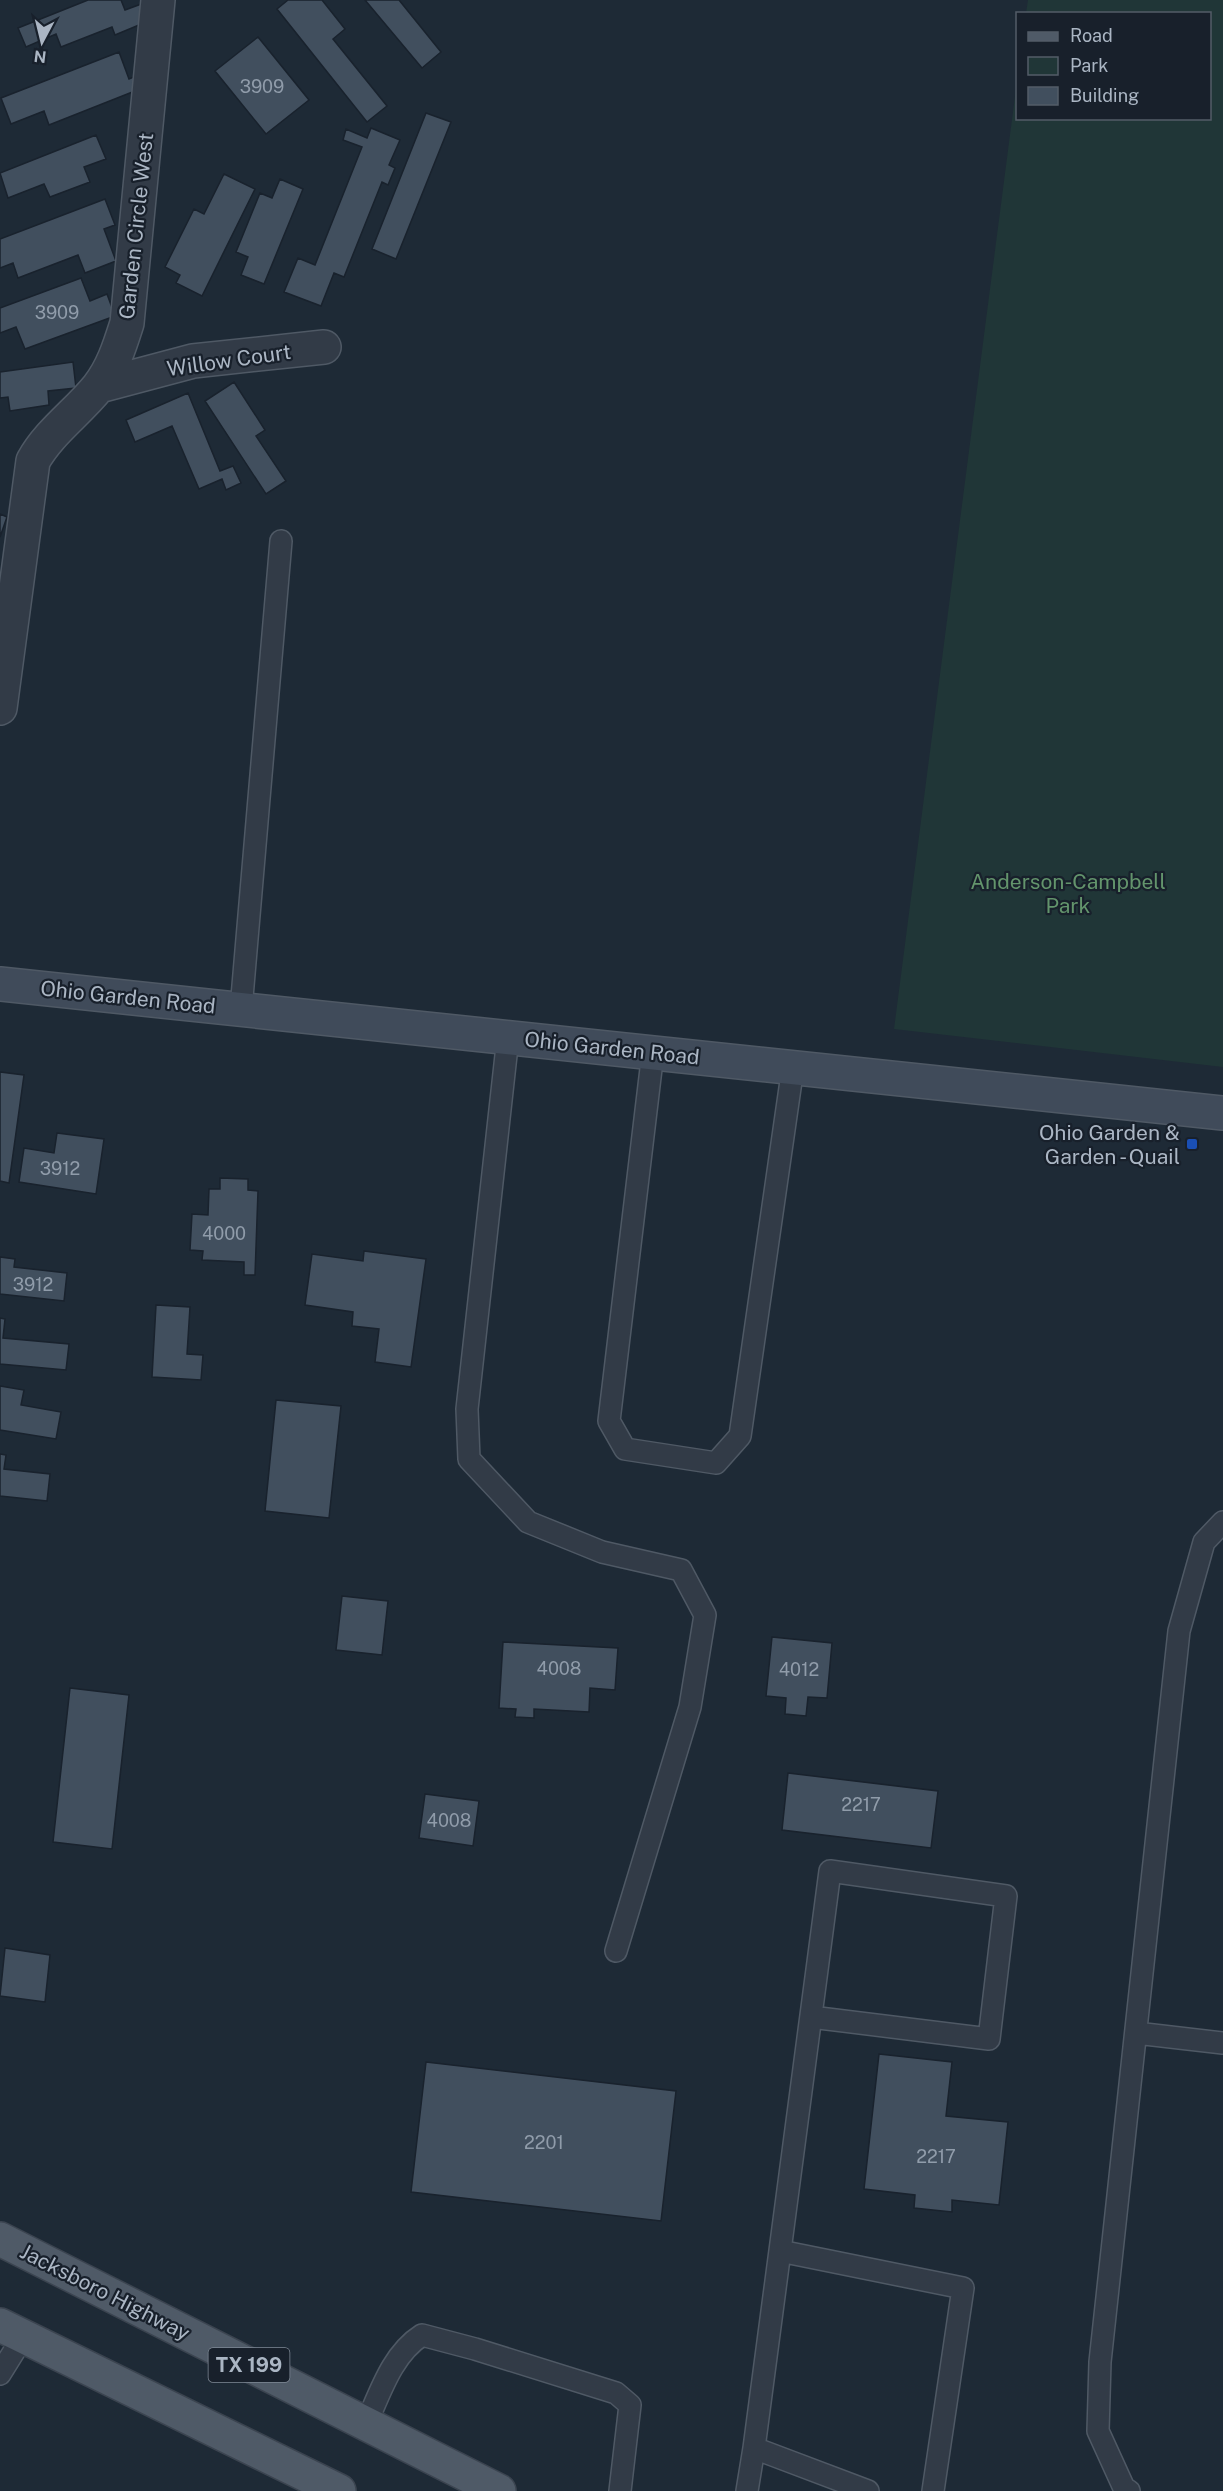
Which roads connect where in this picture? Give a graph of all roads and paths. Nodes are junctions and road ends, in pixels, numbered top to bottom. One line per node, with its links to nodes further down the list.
1 (158, 0): 3 (street, Garden Circle West)
2 (324, 347): 3 (street, Willow Court)
3 (99, 386): 5 (street, Garden Circle West)
4 (281, 542): 7 (lane)
5 (0, 708)
6 (0, 984): 7 (street, Ohio Garden Road)
7 (241, 1009): 8 (street, Ohio Garden Road)
8 (508, 1037): 9 (street, Ohio Garden Road); 13 (lane)
9 (653, 1052): 10 (street, Ohio Garden Road); 10 (lane)
10 (794, 1067): 11 (street, Ohio Garden Road)
11 (1223, 1113)
12 (1223, 1522): 15 (lane)
13 (616, 1951)
14 (811, 2017): 14 (lane); 18 (lane)
15 (1136, 2033): 16 (lane); 30 (lane)
16 (1223, 2043)
17 (0, 2239): 21 (main road, Jacksboro Highway / TX 199)
18 (780, 2251): 22 (lane); 29 (lane)
19 (11, 2331): 20 (lane); 23 (main road)
20 (0, 2374)
21 (366, 2424): 25 (main road, Jacksboro Highway / TX 199); 26 (lane)
22 (754, 2448): 27 (lane); 28 (lane)
23 (303, 2483): 24 (main road)
24 (339, 2491)
25 (499, 2491)
26 (620, 2491)
27 (747, 2491)
28 (868, 2491)
29 (933, 2491)
30 (1130, 2491)

